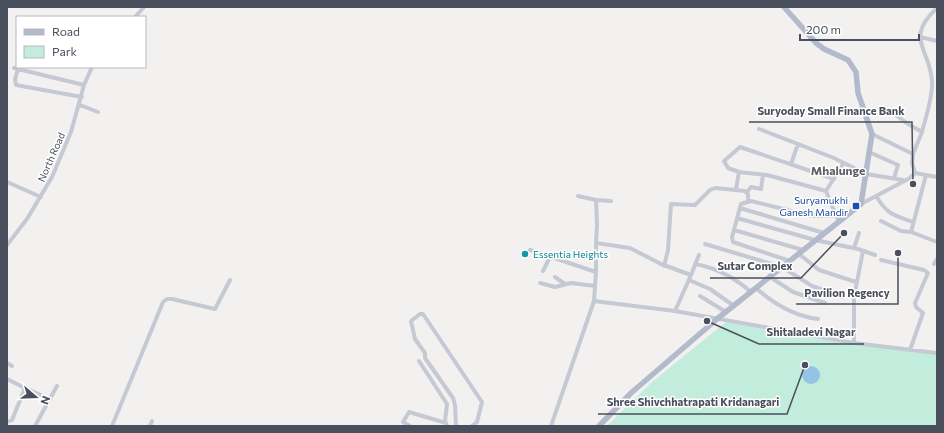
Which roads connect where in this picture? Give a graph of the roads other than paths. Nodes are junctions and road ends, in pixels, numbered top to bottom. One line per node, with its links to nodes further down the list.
1 (144, 7): 4 (street)
2 (784, 7): 15 (main road)
3 (937, 8): 5 (street)
4 (136, 16)
5 (920, 37): 6 (street); 14 (street)
6 (937, 41)
7 (92, 68): 8 (street, North Road)
8 (84, 85): 9 (street, North Road); 9 (street)
9 (82, 97): 10 (street, North Road)
10 (80, 105): 11 (street); 36 (street, North Road)
11 (98, 112)
12 (896, 116): 14 (street)
13 (759, 129): 16 (street)
14 (922, 132): 18 (street)
15 (872, 134): 17 (main road); 18 (street)
16 (798, 144): 19 (street); 20 (street)
17 (869, 152): 24 (main road); 27 (street)
18 (913, 154): 22 (street)
19 (791, 164): 21 (street); 28 (street)
20 (844, 164): 24 (street); 28 (street)
21 (740, 172): 23 (street); 31 (street)
22 (915, 173): 25 (street); 29 (street)
23 (764, 174): 32 (street); 33 (street)
24 (866, 174): 27 (street); 40 (main road)
25 (926, 175): 26 (street); 45 (street)
26 (937, 177)
27 (894, 178): 29 (street)
28 (834, 179): 32 (street)
29 (903, 180): 35 (street)
30 (7, 182): 36 (street)
31 (736, 189): 33 (street); 67 (street)
32 (826, 191): 43 (street)
33 (747, 192): 39 (street)
34 (578, 196): 37 (street)
35 (876, 196): 40 (street); 45 (street)
36 (41, 197): 53 (street, North Road)
37 (596, 200): 38 (street); 52 (street)
38 (611, 201)
39 (748, 201): 41 (street); 43 (street)
40 (861, 204): 43 (main road)
41 (740, 208): 42 (street); 48 (street)
42 (737, 218): 46 (street); 50 (street)
43 (838, 219): 48 (main road)
44 (881, 221): 47 (street)
45 (913, 222): 47 (street)
46 (734, 230): 58 (street); 64 (street)
47 (911, 232): 51 (street)
48 (824, 233): 50 (main road)
49 (859, 233): 55 (street)
50 (814, 240): 55 (street); 58 (main road)
51 (937, 242)
52 (596, 243): 67 (street); 70 (street)
53 (7, 244)
54 (705, 244): 68 (street)
55 (854, 248): 57 (street)
56 (530, 250): 61 (street)
57 (862, 250): 60 (street); 75 (street)
58 (801, 252): 64 (main road); 75 (street)
59 (699, 255): 65 (street)
60 (875, 255)
61 (550, 257): 69 (street); 70 (street)
62 (937, 259): 66 (street)
63 (881, 260): 90 (street)
64 (790, 261): 68 (main road)
65 (695, 264): 72 (street); 79 (street)
66 (934, 264)
67 (664, 266): 72 (street)
68 (782, 267): 73 (main road); 81 (street)
69 (543, 272)
70 (596, 272): 78 (street)
71 (555, 277): 77 (street)
72 (690, 277): 84 (street); 85 (street)
73 (770, 277): 79 (main road); 83 (street)
74 (230, 280): 103 (street)
75 (856, 282): 89 (street)
76 (540, 283): 77 (street)
77 (565, 284): 78 (street)
78 (595, 286): 82 (street)
79 (754, 290): 84 (main road); 88 (street)
80 (700, 296): 86 (street)
81 (843, 297)
82 (594, 301): 85 (street); 108 (street)
83 (825, 303)
84 (734, 306): 86 (main road)
85 (675, 311): 87 (street)
86 (726, 312): 87 (main road)
87 (717, 319): 89 (street); 109 (main road)
88 (818, 319)
89 (854, 343): 90 (street)
90 (910, 350): 91 (street)
91 (937, 353)
92 (419, 361): 101 (street)
93 (7, 363): 94 (street)
94 (12, 366)
95 (7, 378): 97 (street)
96 (57, 386): 102 (street)
97 (25, 388): 98 (street); 100 (street)
98 (43, 396)
99 (152, 421): 104 (street)
100 (7, 422)
101 (447, 425): 105 (street)
102 (35, 426)
103 (112, 426)
104 (150, 426)
105 (410, 426)
106 (456, 426): 107 (street)
107 (472, 426)
108 (551, 426)
109 (599, 426)

